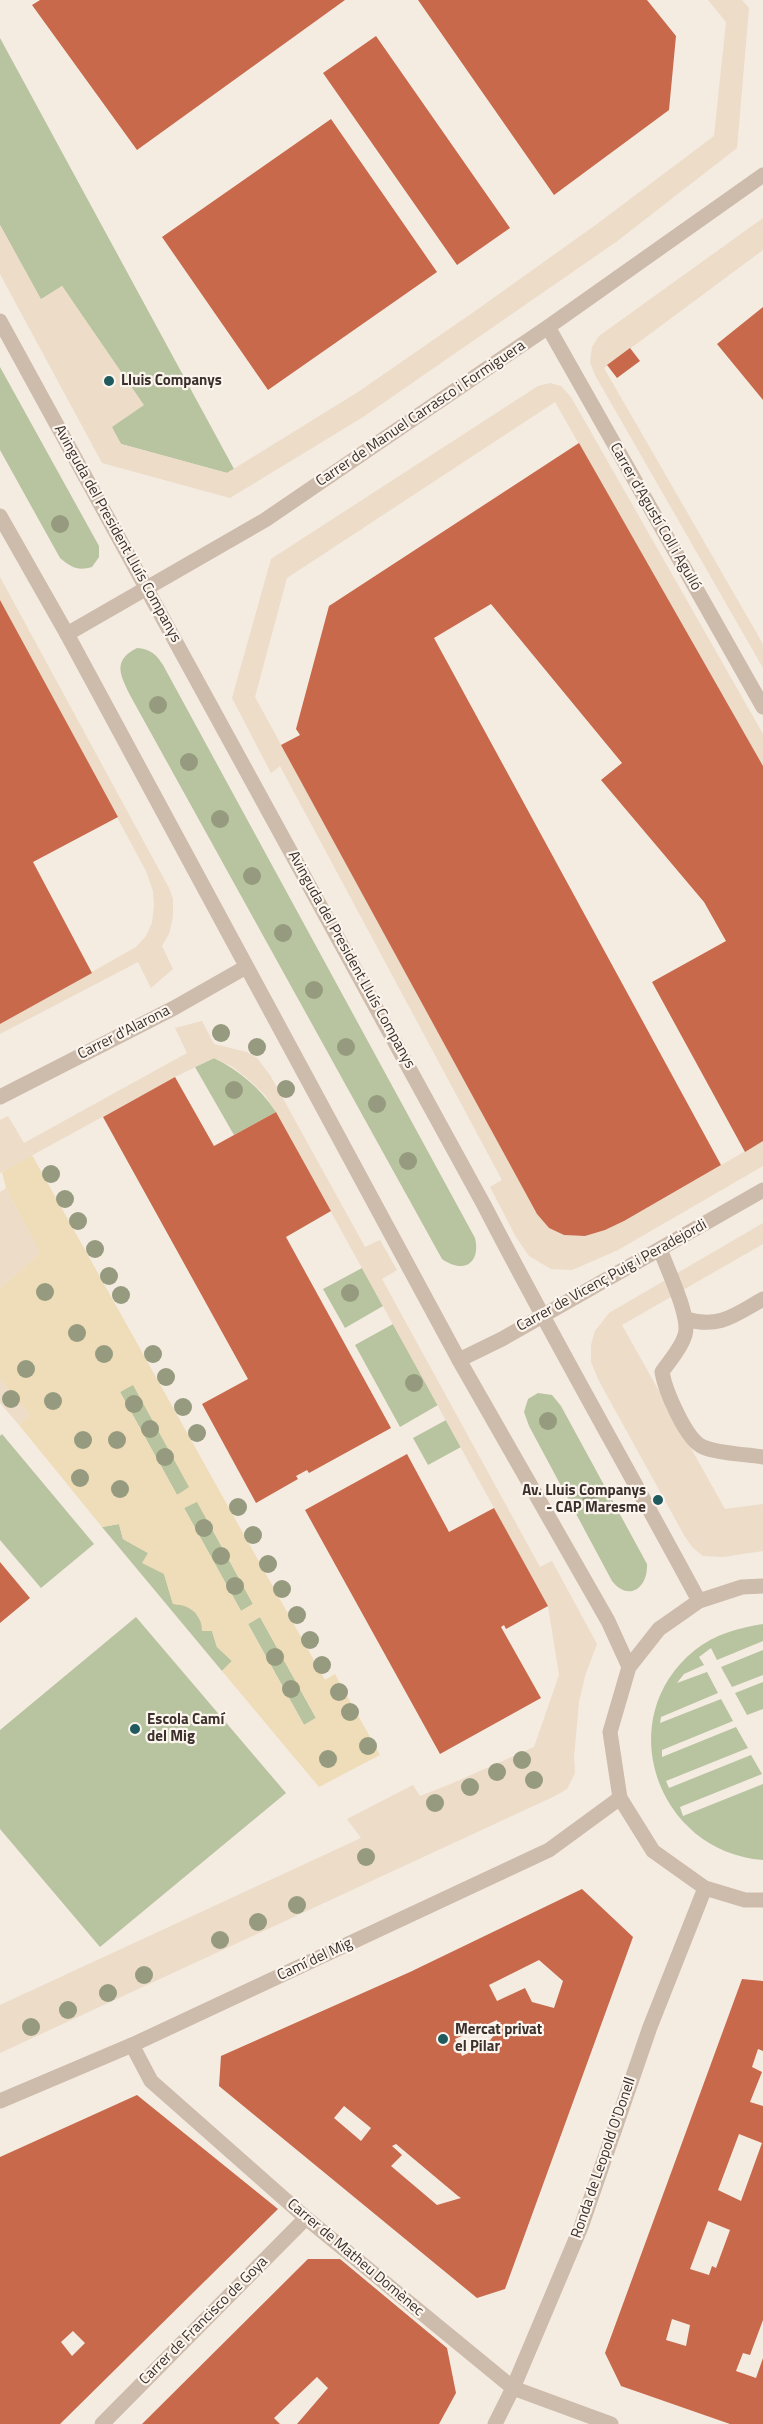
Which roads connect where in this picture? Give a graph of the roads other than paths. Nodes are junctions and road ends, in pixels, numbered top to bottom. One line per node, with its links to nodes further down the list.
1 (763, 175): 3 (street, Carrer de Manuel Carrasco i Formiguera)
2 (0, 321): 5 (street, Avinguda del President Lluís Companys)
3 (548, 327): 5 (street, Carrer de Manuel Carrasco i Formiguera); 7 (street, Carrer d'Agustí Coll i Agulló)
4 (0, 516): 6 (street)
5 (148, 588): 6 (street, Carrer de Manuel Carrasco i Formiguera); 13 (street, Avinguda del President Lluís Companys)
6 (67, 634): 8 (street)
7 (763, 707)
8 (246, 967): 9 (street, Carrer d'Alarona); 15 (street)
9 (0, 1097)
10 (763, 1190): 11 (street, Carrer de Vicenç Puig i Peradejordi)
11 (660, 1249): 13 (street, Carrer de Vicenç Puig i Peradejordi); 14 (street)
12 (763, 1299): 14 (street)
13 (541, 1315): 15 (street, Carrer de Vicenç Puig i Peradejordi); 18 (street, Avinguda del President Lluís Companys)
14 (686, 1319): 16 (street)
15 (459, 1360): 19 (street)
16 (763, 1457)
17 (763, 1586): 18 (street)
18 (699, 1601): 19 (street)
19 (629, 1667): 20 (street)
20 (620, 1798): 21 (street); 23 (street, Camí del Mig)
21 (705, 1888): 22 (street); 26 (street, Ronda de Leopold O'Donell)
22 (763, 1900)
23 (132, 2045): 24 (street, Camí del Mig); 25 (street, Carrer de Matheu Domènec)
24 (0, 2101)
25 (306, 2218): 26 (street, Carrer de Matheu Domènec); 27 (street, Carrer de Francisco de Goya)
26 (513, 2388): 28 (street, Ronda de Leopold O'Donell); 29 (street, Carrer de Matheu Domènec)
27 (102, 2424)
28 (495, 2424)
29 (611, 2424)

